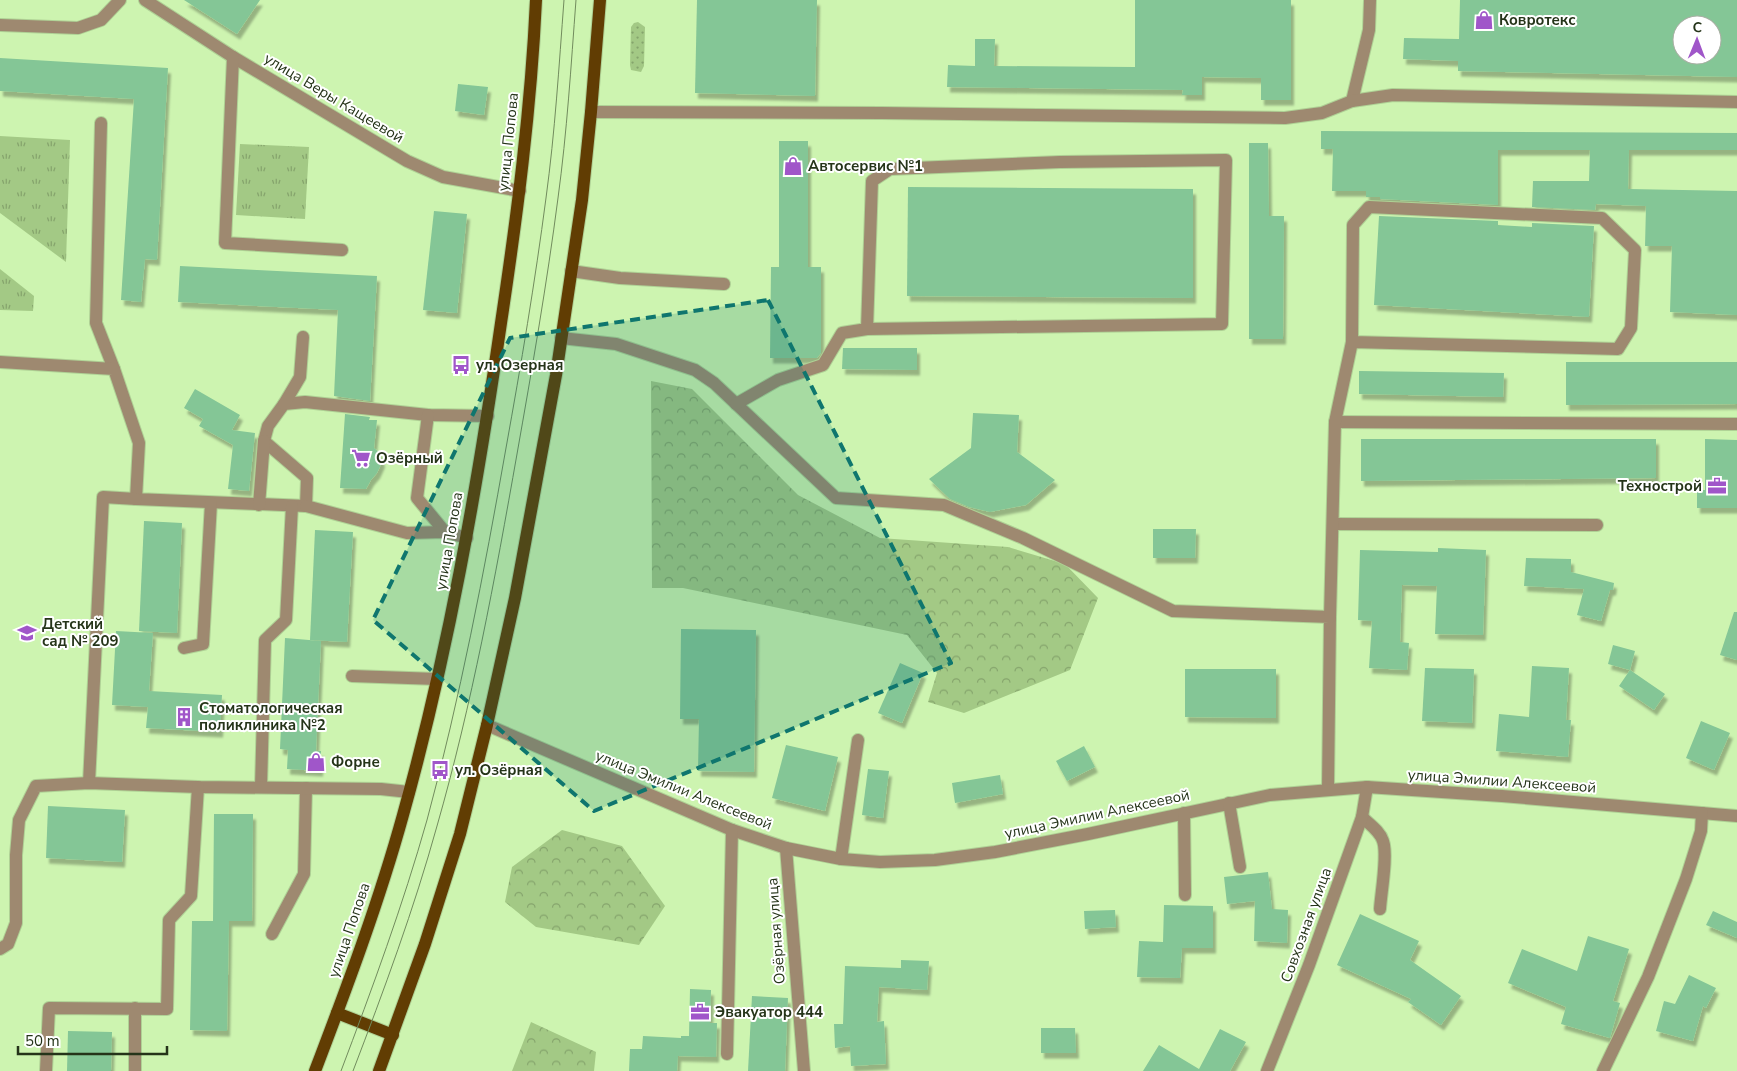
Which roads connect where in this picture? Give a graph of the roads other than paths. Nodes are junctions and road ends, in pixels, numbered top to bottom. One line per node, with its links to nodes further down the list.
1 (120, 0): 6 (street)
2 (145, 0): 7 (street, улица Веры Кащеевой)
3 (536, 0): 12 (main road, улица Попова)
4 (600, 0): 10 (main road)
5 (1370, 0): 8 (street)
6 (0, 25)
7 (234, 57): 12 (street, улица Веры Кащеевой); 13 (street)
8 (1352, 101): 9 (street); 10 (street)
9 (1737, 102)
10 (592, 112): 14 (main road)
11 (101, 123): 21 (street)
12 (520, 191): 25 (main road, улица Попова)
13 (342, 250)
14 (571, 271): 15 (street); 18 (main road)
15 (724, 284)
16 (867, 329): 16 (street); 23 (street)
17 (303, 337): 22 (street)
18 (561, 338): 23 (street); 42 (main road)
19 (1352, 342): 19 (street); 26 (street)
20 (0, 362): 21 (street)
21 (114, 369): 29 (street)
22 (284, 404): 24 (street); 28 (street)
23 (736, 404): 38 (street)
24 (428, 415): 25 (street); 36 (street)
25 (488, 416): 37 (main road, улица Попова)
26 (1335, 422): 27 (street); 34 (street)
27 (1737, 424)
28 (264, 442): 31 (street); 33 (street)
29 (136, 499): 30 (street); 44 (street)
30 (212, 503): 31 (street); 39 (street)
31 (259, 505): 32 (street)
32 (292, 506): 33 (street); 46 (street)
33 (306, 506): 36 (street)
34 (1333, 524): 35 (street); 38 (street)
35 (1597, 525)
36 (445, 532): 37 (street)
37 (467, 538): 41 (main road, улица Попова)
38 (1330, 618): 49 (street)
39 (184, 648)
40 (352, 676): 41 (street)
41 (437, 679): 50 (main road, улица Попова)
42 (487, 725): 56 (street, улица Эмилии Алексеевой); 66 (main road)
43 (858, 740): 58 (street)
44 (89, 783): 45 (street); 63 (street)
45 (198, 787): 46 (street); 64 (street)
46 (261, 787): 48 (street)
47 (1367, 787): 49 (street, улица Эмилии Алексеевой); 52 (street, улица Эмилии Алексеевой); 55 (street, Совхозная улица)
48 (306, 788): 50 (street); 62 (street)
49 (1328, 789): 51 (street, улица Эмилии Алексеевой)
50 (409, 792): 65 (main road, улица Попова)
51 (1229, 803): 53 (street, улица Эмилии Алексеевой); 59 (street)
52 (1702, 813): 54 (street, улица Эмилии Алексеевой); 74 (street)
53 (1184, 814): 58 (street, улица Эмилии Алексеевой); 60 (street)
54 (1737, 816)
55 (1362, 817): 61 (street); 73 (street, Совхозная улица)
56 (732, 830): 57 (street, улица Эмилии Алексеевой); 67 (street)
57 (786, 848): 58 (street, улица Эмилии Алексеевой); 72 (street, Озёрная улица)
58 (841, 859)
59 (1240, 867)
60 (1185, 895)
61 (1380, 909)
62 (272, 934)
63 (0, 949)
64 (135, 1008): 68 (street); 69 (street)
65 (337, 1014): 66 (main road); 70 (main road, улица Попова)
66 (392, 1035): 71 (main road)
67 (726, 1054)
68 (46, 1071)
69 (135, 1071)
70 (316, 1071)
71 (379, 1071)
72 (804, 1071)
73 (1267, 1071)
74 (1603, 1071)

